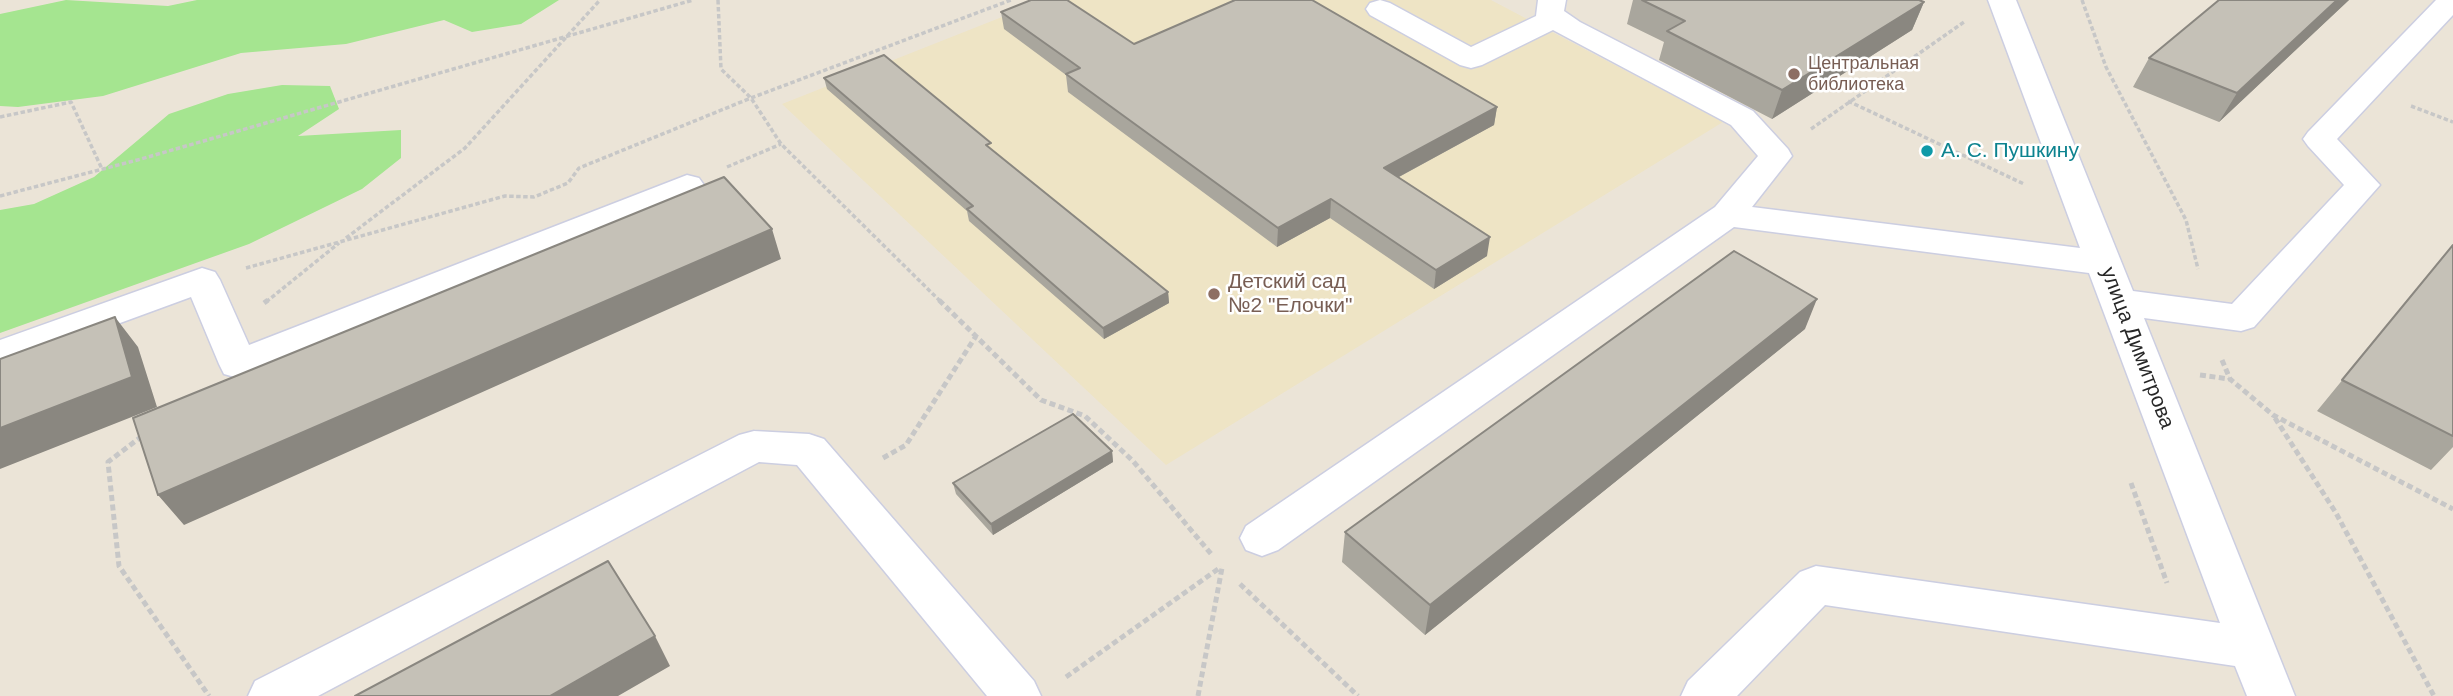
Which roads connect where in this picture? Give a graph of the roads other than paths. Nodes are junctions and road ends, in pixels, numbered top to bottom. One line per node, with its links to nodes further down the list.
1 (2003, 0): 7 (street, улица Димитрова)
2 (2448, 4): 7 (street)
3 (1380, 9): 4 (street)
4 (1554, 9): 6 (street)
5 (687, 185): 8 (street)
6 (1727, 215): 7 (street); 9 (street)
7 (2112, 282): 10 (street, улица Димитрова)
8 (0, 354)
9 (1262, 538)
10 (2252, 648): 13 (street); 14 (street, улица Димитрова)
11 (272, 696): 12 (street)
12 (1017, 696)
13 (1704, 696)
14 (2271, 696)

